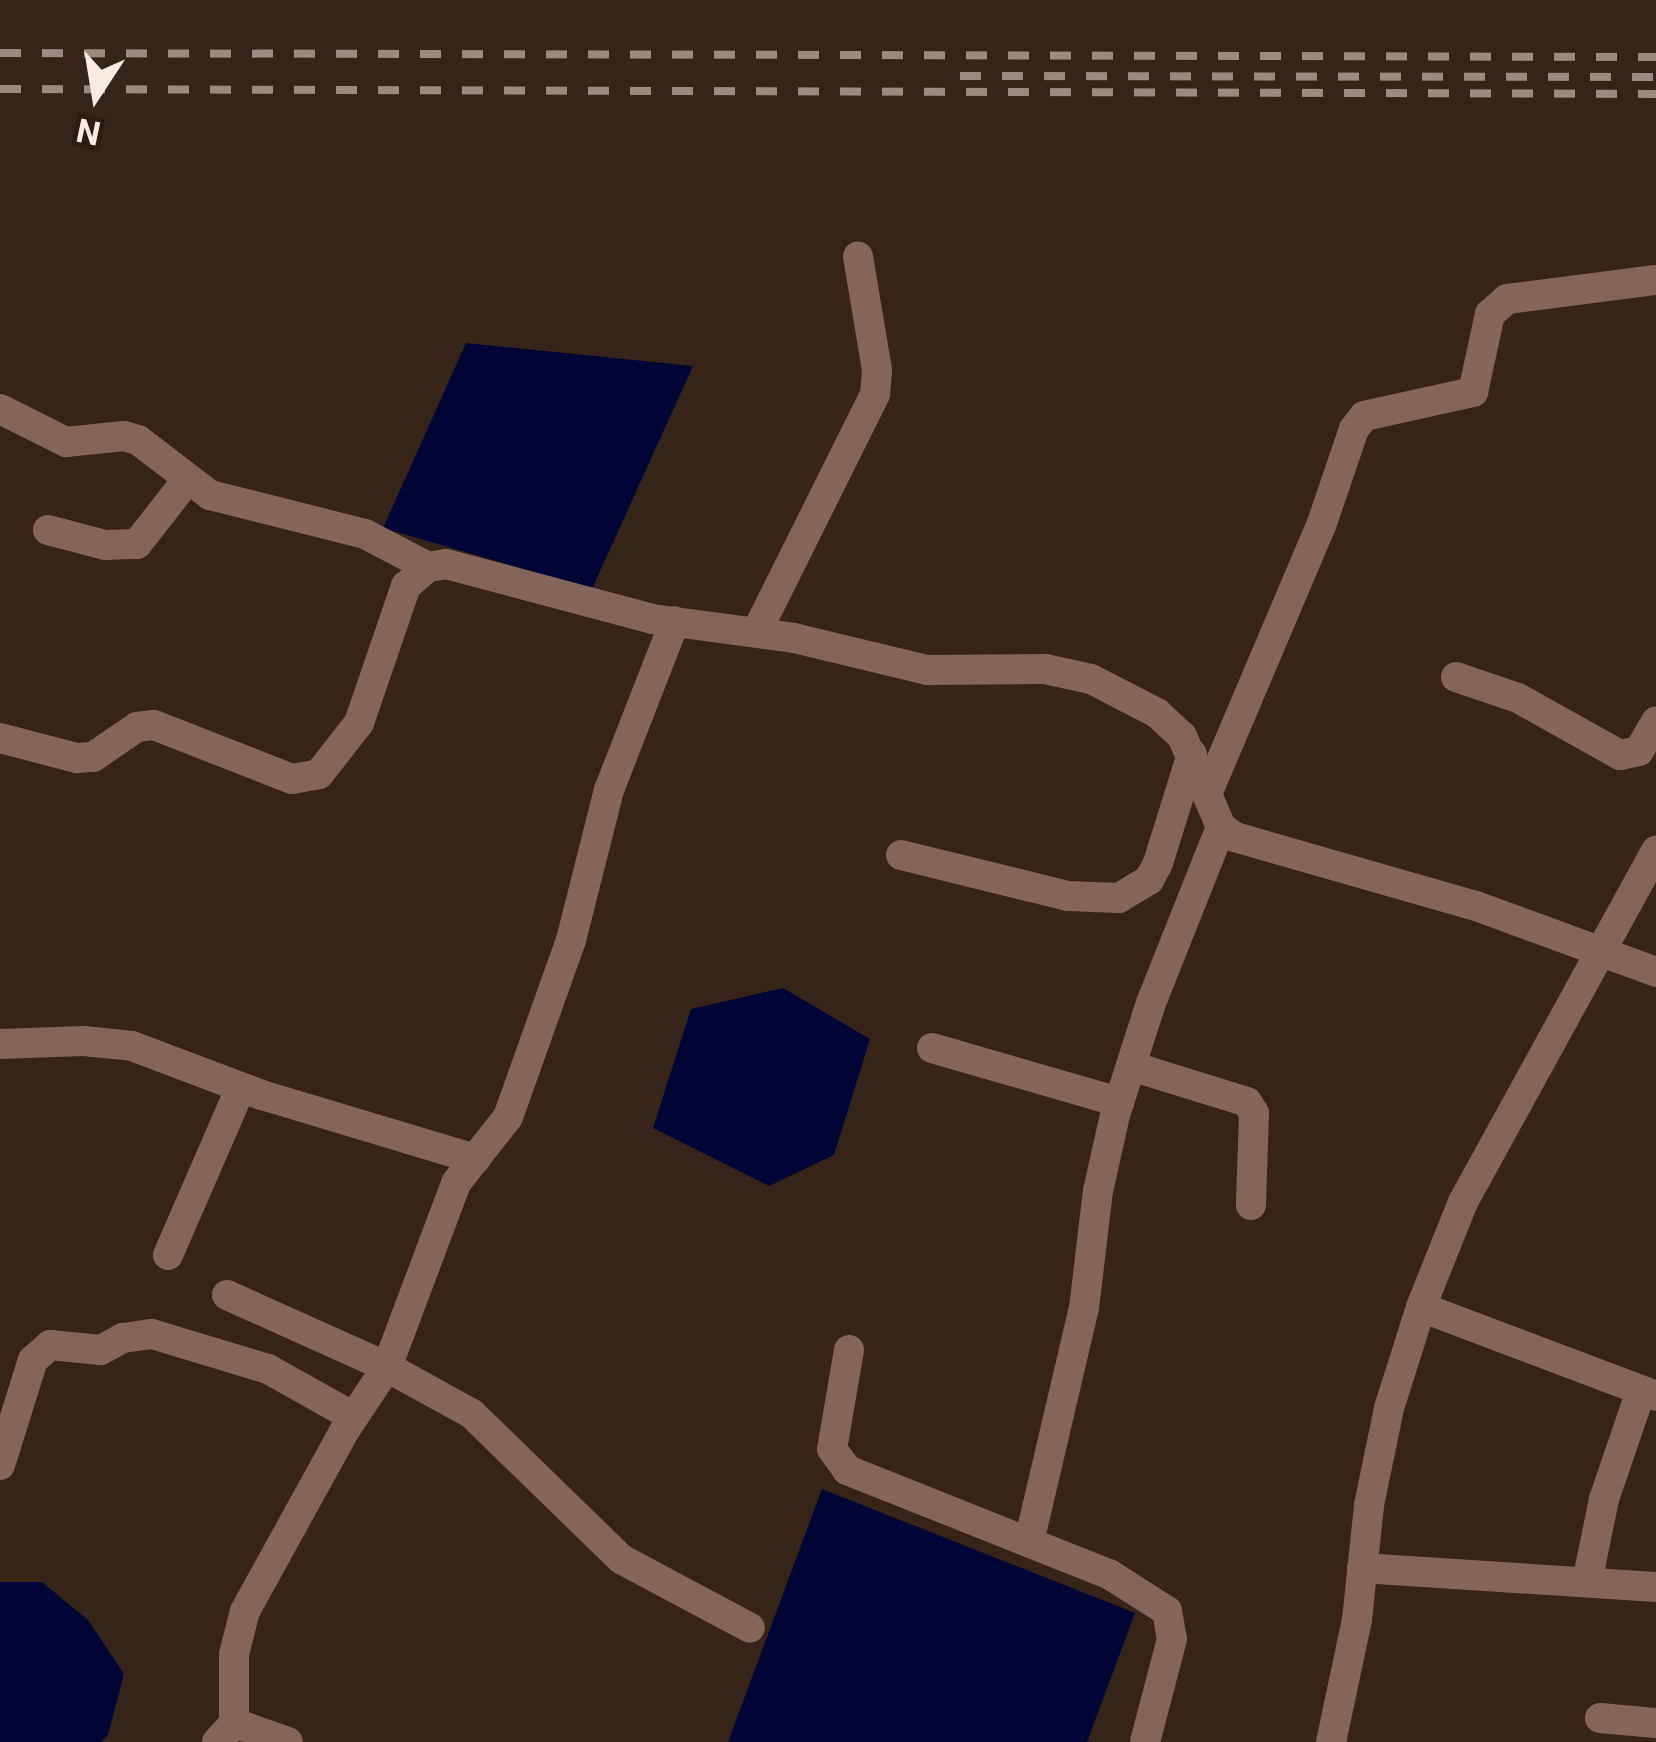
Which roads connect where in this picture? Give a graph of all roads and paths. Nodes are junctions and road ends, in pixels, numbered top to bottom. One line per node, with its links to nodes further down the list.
1 (858, 257): 8 (street)
2 (1656, 280): 13 (street)
3 (0, 410): 4 (street)
4 (187, 480): 5 (street); 6 (street)
5 (48, 530)
6 (428, 567): 7 (street); 11 (street)
7 (674, 621): 8 (street); 24 (street)
8 (757, 632): 12 (street)
9 (1456, 677): 10 (street)
10 (1656, 722)
11 (0, 738)
12 (1192, 754): 13 (street); 16 (street)
13 (1208, 794): 14 (street)
14 (1221, 827): 17 (street); 21 (street)
15 (1656, 851): 17 (street)
16 (901, 855)
17 (1597, 952): 18 (street); 28 (street)
18 (1656, 972)
19 (0, 1044): 22 (street)
20 (932, 1048): 23 (street)
21 (1131, 1066): 23 (street); 25 (street)
22 (241, 1087): 24 (street); 26 (street)
23 (1119, 1102): 34 (street)
24 (476, 1159): 30 (street)
25 (1250, 1205)
26 (167, 1255)
27 (227, 1295): 30 (street)
28 (1420, 1307): 31 (street); 35 (street)
29 (849, 1350): 34 (street)
30 (387, 1367): 32 (street); 38 (street)
31 (1649, 1393): 36 (street)
32 (354, 1417): 33 (street); 41 (street)
33 (0, 1465)
34 (1029, 1542): 43 (street)
35 (1363, 1568): 36 (street); 44 (street)
36 (1587, 1582): 37 (street)
37 (1656, 1587)
38 (750, 1628)
39 (1600, 1718): 40 (street)
40 (1656, 1723)
41 (225, 1732): 42 (street)
42 (288, 1742)
43 (1145, 1742)
44 (1331, 1742)

